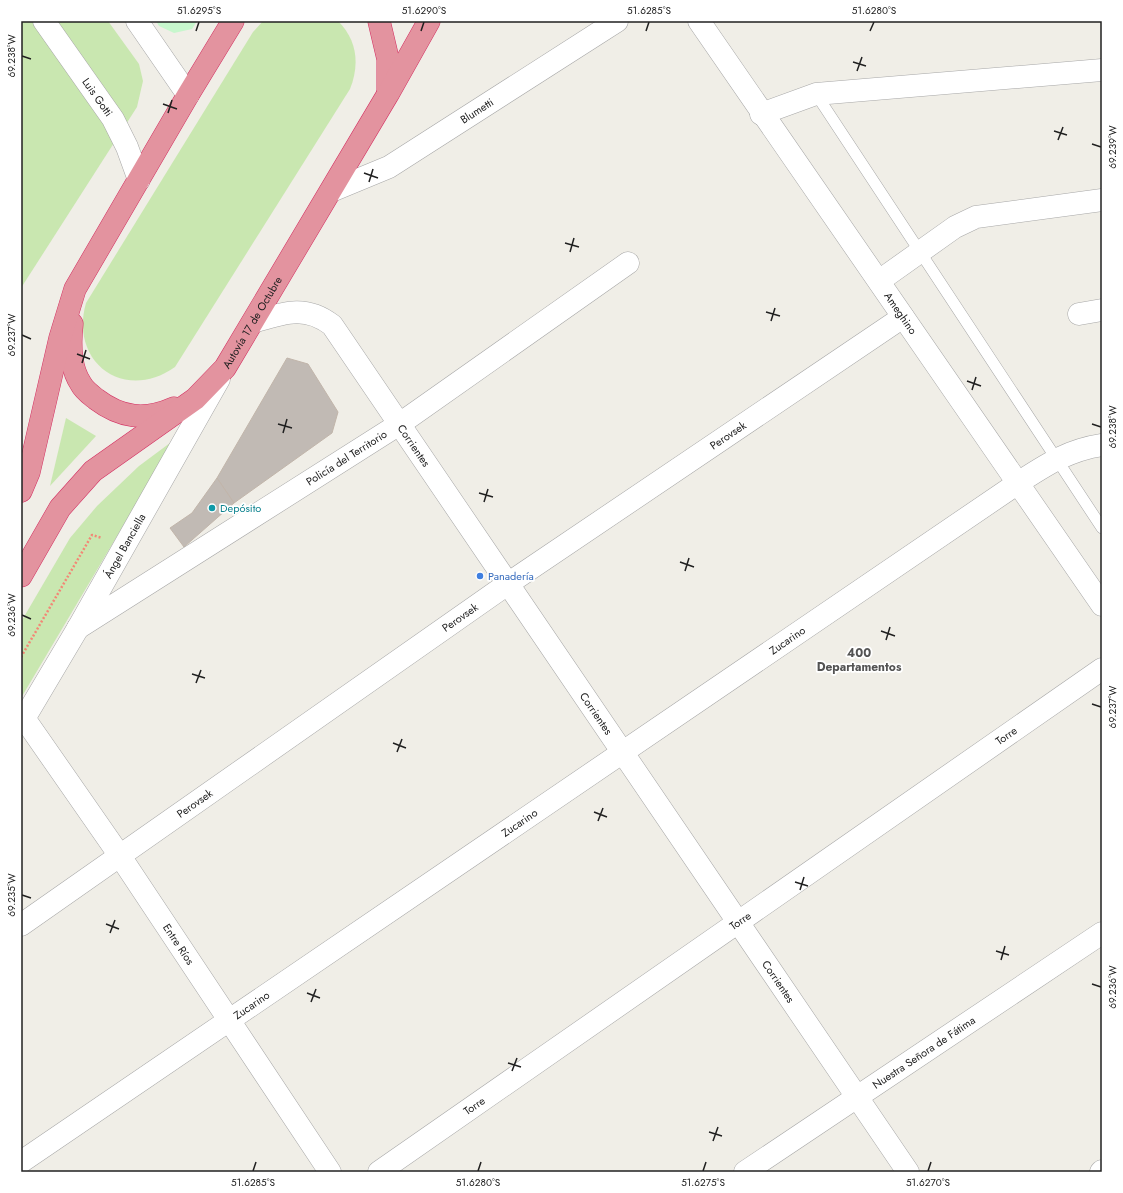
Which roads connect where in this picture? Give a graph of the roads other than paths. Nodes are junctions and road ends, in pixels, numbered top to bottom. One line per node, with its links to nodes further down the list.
1 (44, 21): 13 (street, Luis Gotti)
2 (137, 21): 11 (street)
3 (233, 21): 11 (highway)
4 (379, 21): 9 (highway)
5 (429, 21): 9 (highway, Autovía 17 de Octubre)
6 (617, 21): 14 (street, Blumetti)
7 (699, 21): 12 (street, Ameghino)
8 (1102, 70): 10 (street)
9 (388, 94): 14 (highway, Autovía 17 de Octubre)
10 (816, 94): 12 (street); 16 (lane)
11 (188, 95): 13 (highway)
12 (761, 114): 18 (street, Ameghino)
13 (139, 180): 19 (highway)
14 (331, 191): 23 (highway, Autovía 17 de Octubre)
15 (1102, 200): 16 (street)
16 (919, 253): 18 (street); 28 (lane)
17 (628, 263): 26 (street, Policía del Territorio)
18 (879, 281): 22 (street, Ameghino)
19 (75, 289): 25 (highway); 30 (highway)
20 (1102, 310): 21 (street)
21 (1079, 314)
22 (903, 317): 29 (street, Ameghino); 33 (street, Perovsek)
23 (253, 322): 24 (highway, Autovía 17 de Octubre); 26 (street, Corrientes)
24 (225, 368): 25 (highway, Autovía 17 de Octubre); 35 (street, Ángel Banciella)
25 (195, 399): 32 (highway, Autovía 17 de Octubre)
26 (401, 423): 33 (street, Corrientes); 35 (street, Policía del Territorio)
27 (1102, 445): 28 (street, Zucarino)
28 (1056, 459): 29 (street, Zucarino); 31 (lane)
29 (1018, 483): 34 (street, Ameghino); 38 (street, Zucarino)
30 (21, 492)
31 (1102, 528)
32 (21, 576)
33 (509, 583): 38 (street, Corrientes); 39 (street, Perovsek)
34 (1101, 602)
35 (78, 628): 37 (street, Ángel Banciella)
36 (1102, 669): 40 (street, Torre)
37 (23, 721): 39 (street, Entre Ríos)
38 (623, 752): 40 (street, Corrientes); 43 (street, Zucarino)
39 (120, 856): 41 (street, Perovsek); 43 (street, Entre Ríos)
40 (738, 922): 44 (street, Corrientes); 47 (street, Torre)
41 (21, 925)
42 (1102, 933): 44 (street, Nuestra Señora de Fátima)
43 (228, 1020): 45 (street, Zucarino); 46 (street, Entre Ríos)
44 (856, 1096): 48 (street, Nuestra Señora de Fátima); 49 (street, Corrientes)
45 (21, 1162)
46 (330, 1172)
47 (379, 1172)
48 (745, 1172)
49 (908, 1172)

